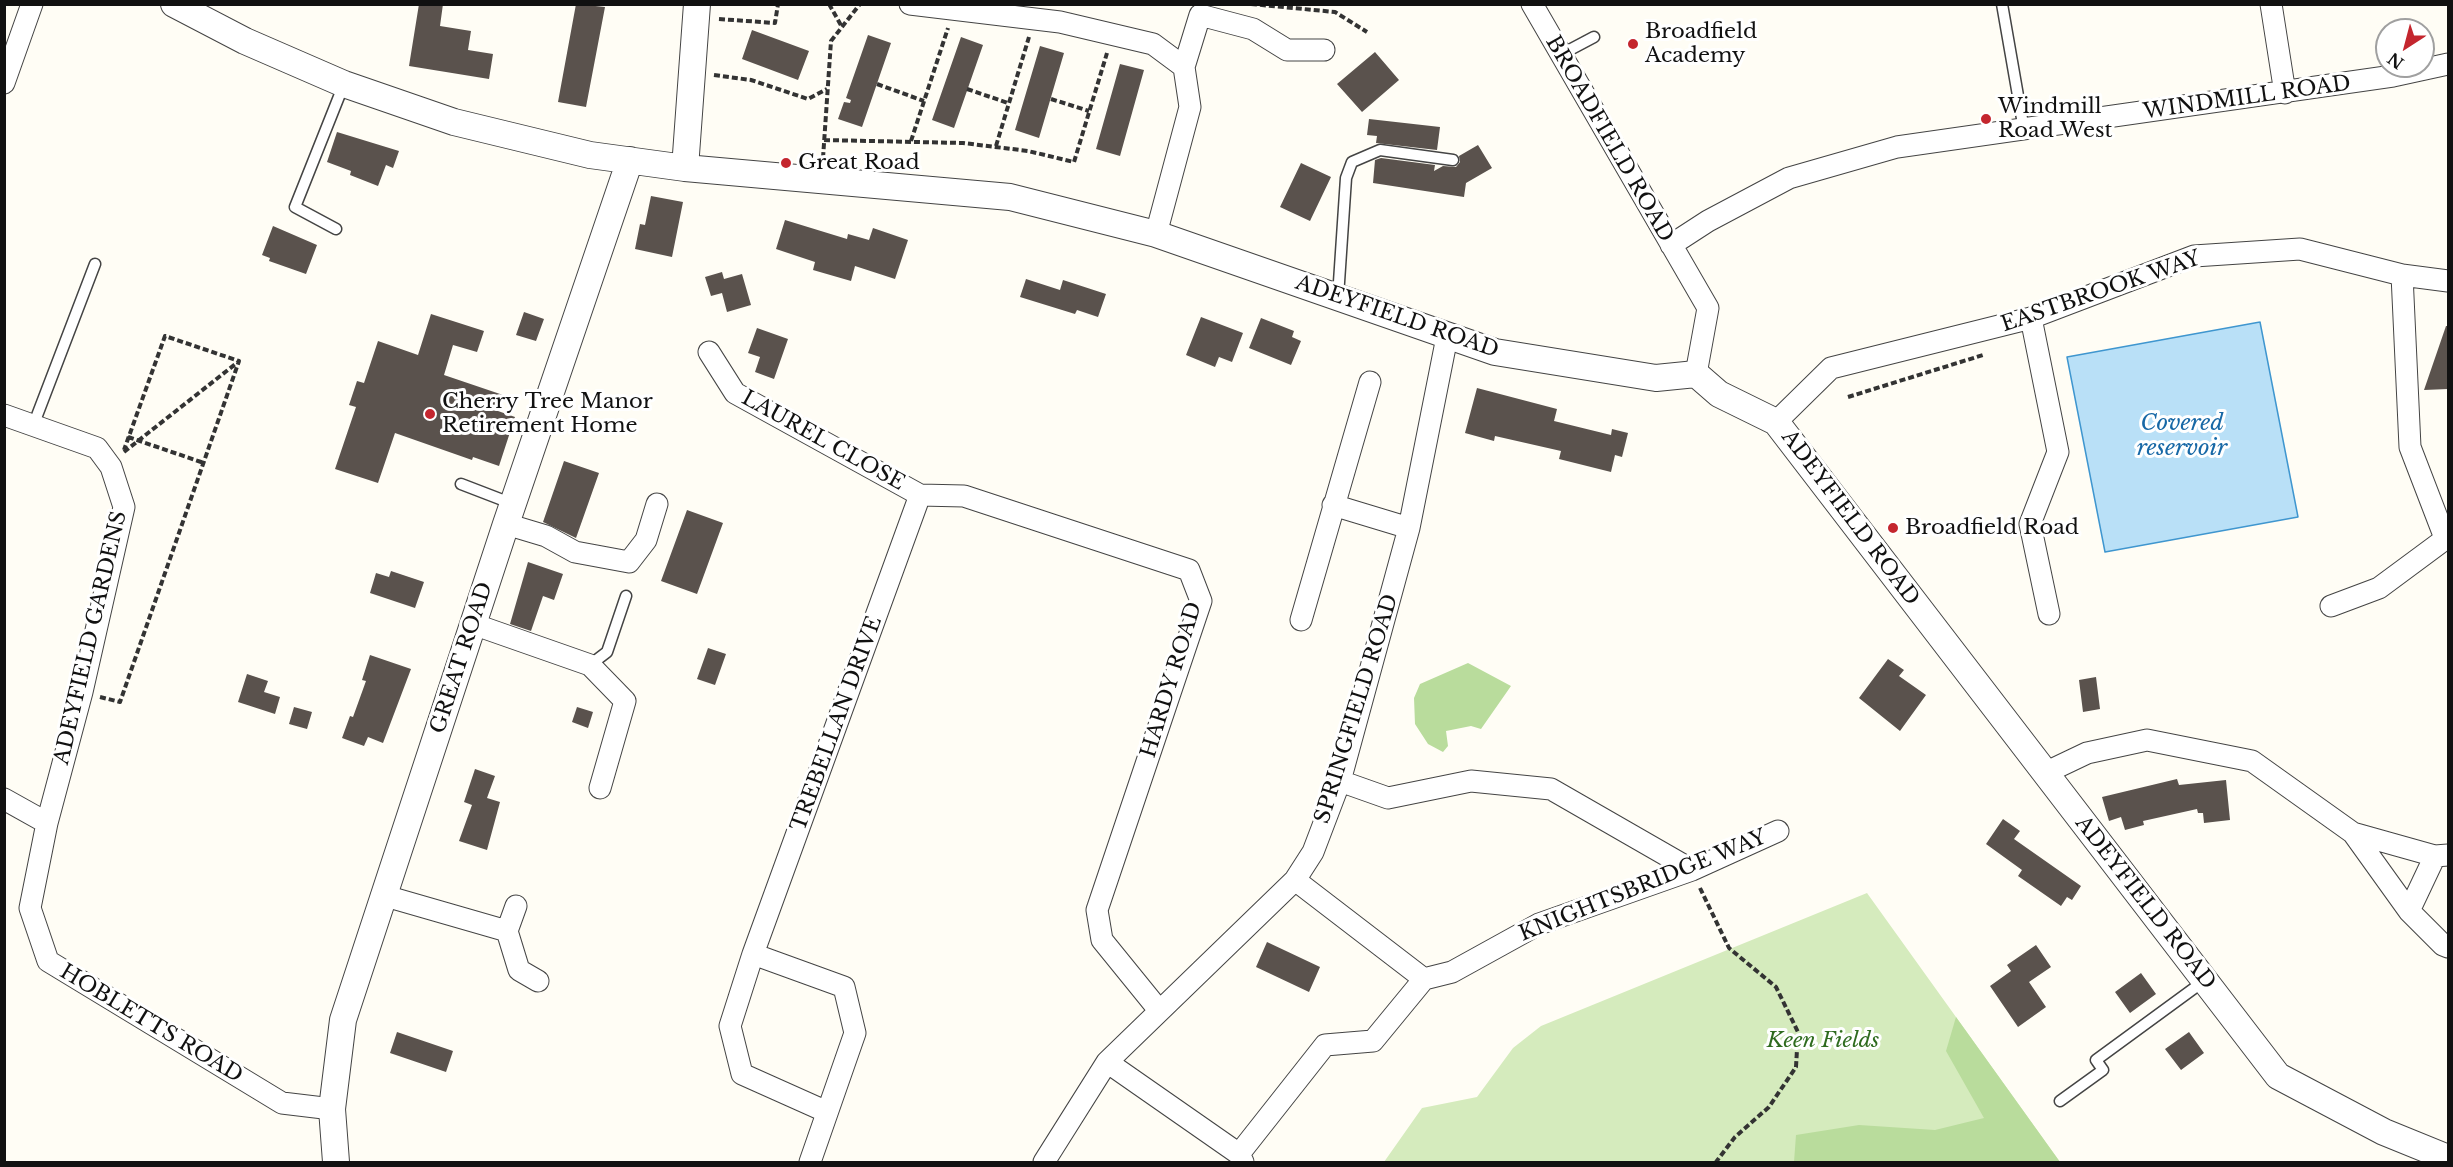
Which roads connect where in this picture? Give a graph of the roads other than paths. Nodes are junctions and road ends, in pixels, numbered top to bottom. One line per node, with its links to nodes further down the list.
1 (32, 4): 13 (street)
2 (174, 4): 14 (street, ADEYFIELD ROAD)
3 (910, 4): 12 (street)
4 (1532, 4): 10 (street, BROADFIELD ROAD)
5 (2002, 4): 16 (lane)
6 (2271, 4): 15 (street)
7 (697, 11): 19 (street)
8 (1594, 37): 10 (lane)
9 (1324, 50): 12 (street)
10 (1560, 55): 22 (street, BROADFIELD ROAD)
11 (2448, 64): 15 (street, WINDMILL ROAD)
12 (1184, 67): 21 (street)
13 (4, 83)
14 (344, 84): 17 (street, ADEYFIELD ROAD); 20 (lane)
15 (2285, 93): 16 (street, WINDMILL ROAD)
16 (2024, 130): 22 (street, WINDMILL ROAD)
17 (630, 160): 19 (street, ADEYFIELD ROAD); 39 (street, GREAT ROAD)
18 (1453, 160): 26 (lane)
19 (686, 168): 21 (street, ADEYFIELD ROAD)
20 (336, 229)
21 (1156, 234): 26 (street, ADEYFIELD ROAD)
22 (1671, 245): 30 (street, BROADFIELD ROAD)
23 (95, 264): 34 (lane)
24 (2402, 275): 25 (street, EASTBROOK WAY); 27 (street, EASTBROOK WAY); 41 (street)
25 (2448, 281)
26 (1338, 298): 28 (street, ADEYFIELD ROAD)
27 (2031, 318): 33 (street, EASTBROOK WAY); 44 (street)
28 (1447, 337): 30 (street, ADEYFIELD ROAD); 40 (street, SPRINGFIELD ROAD)
29 (709, 352): 36 (street, LAUREL CLOSE)
30 (1696, 374): 33 (street, ADEYFIELD ROAD)
31 (1370, 382): 38 (street)
32 (4, 415): 34 (street, ADEYFIELD GARDENS)
33 (1776, 422): 48 (street, ADEYFIELD ROAD)
34 (33, 426): 52 (street, ADEYFIELD GARDENS)
35 (461, 484): 39 (lane)
36 (920, 495): 63 (street, TREBELLAN DRIVE); 67 (street, HARDY ROAD)
37 (657, 504): 39 (street)
38 (1334, 505): 40 (street); 45 (street)
39 (510, 514): 46 (street, GREAT ROAD)
40 (1409, 528): 49 (street, SPRINGFIELD ROAD)
41 (2446, 537): 43 (street)
42 (626, 596): 47 (lane)
43 (2331, 606)
44 (2049, 614)
45 (1300, 620)
46 (473, 624): 47 (street); 58 (street, GREAT ROAD)
47 (590, 665): 50 (street)
48 (2045, 773): 54 (street); 66 (street, ADEYFIELD ROAD)
49 (1340, 781): 56 (street); 57 (street, SPRINGFIELD ROAD)
50 (600, 788)
51 (4, 799): 52 (street)
52 (47, 823): 70 (street, HOBLETTS ROAD)
53 (1778, 831): 56 (street, KNIGHTSBRIDGE WAY)
54 (2353, 833): 55 (street); 60 (street)
55 (2442, 855): 60 (street)
56 (1692, 870): 64 (street, KNIGHTSBRIDGE WAY)
57 (1295, 880): 64 (street); 67 (street, SPRINGFIELD ROAD)
58 (382, 895): 61 (street); 70 (street, GREAT ROAD)
59 (516, 906): 61 (street)
60 (2409, 911): 62 (street)
61 (507, 931): 65 (street)
62 (2448, 947)
63 (753, 954): 71 (street, TREBELLAN DRIVE); 71 (street)
64 (1424, 979): 72 (street)
65 (538, 981)
66 (2205, 981): 69 (lane); 73 (street, ADEYFIELD ROAD)
67 (1158, 1009): 68 (street, SPRINGFIELD ROAD)
68 (1107, 1062): 72 (street); 76 (street, SPRINGFIELD ROAD)
69 (2060, 1101)
70 (332, 1109): 74 (street, GREAT ROAD)
71 (827, 1112): 75 (street)
72 (1241, 1158)
73 (2448, 1158)
74 (336, 1162)
75 (810, 1162)
76 (1044, 1162)

